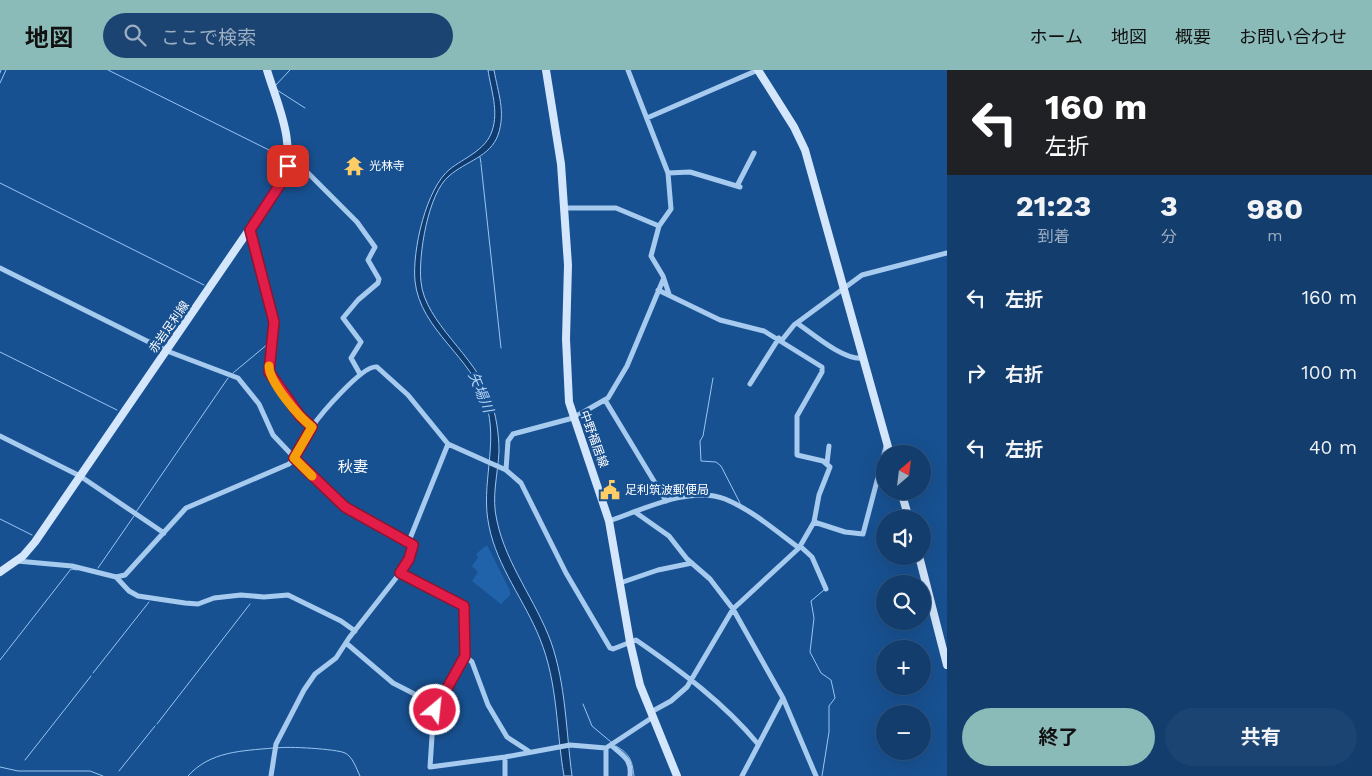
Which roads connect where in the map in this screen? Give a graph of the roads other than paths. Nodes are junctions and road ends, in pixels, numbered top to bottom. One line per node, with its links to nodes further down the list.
1 (267, 70): 7 (main road, 赤岩足利線)
2 (546, 70): 9 (main road, 中野福居線)
3 (628, 70): 5 (street)
4 (758, 70): 5 (street); 15 (main road)
5 (648, 118): 8 (street)
6 (754, 153): 8 (street)
7 (289, 158): 11 (main road, 赤岩足利線); 22 (street)
8 (668, 173): 10 (street)
9 (564, 208): 10 (street); 25 (main road, 中野福居線)
10 (659, 226): 14 (street)
11 (250, 230): 20 (main road, 赤岩足利線); 26 (street)
12 (947, 253): 15 (street)
13 (0, 268): 20 (street)
14 (663, 280): 16 (street); 17 (street)
15 (845, 288): 18 (street); 21 (main road)
16 (658, 290): 17 (street); 24 (street)
17 (669, 294): 19 (street)
18 (797, 324): 19 (street); 21 (street)
19 (780, 339): 23 (street); 32 (street)
20 (167, 351): 31 (street); 34 (main road, 赤岩足利線)
21 (863, 358): 28 (main road)
22 (360, 374): 26 (street); 29 (street)
23 (750, 384)
24 (605, 400): 25 (street); 35 (street)
25 (573, 418): 33 (street); 37 (main road, 中野福居線)
26 (312, 427): 31 (street)
27 (0, 436): 34 (street)
28 (887, 443): 38 (street)
29 (448, 444): 33 (street); 40 (street)
30 (829, 446): 32 (street)
31 (294, 458): 39 (street); 40 (street)
32 (827, 463): 38 (street)
33 (506, 470): 52 (street)
34 (80, 476): 39 (street); 42 (main road, 赤岩足利線)
35 (666, 501): 36 (street); 41 (street)
36 (636, 512): 37 (street); 43 (street)
37 (609, 521): 48 (main road, 中野福居線)
38 (814, 522): 41 (street)
39 (164, 533): 47 (street)
40 (409, 542): 46 (street)
41 (800, 547): 49 (street); 50 (street)
42 (17, 562): 45 (main road, 赤岩足利線); 47 (street)
43 (692, 563): 48 (street); 50 (street)
44 (921, 565): 55 (main road)
45 (0, 572)
46 (400, 573): 51 (street); 54 (street)
47 (116, 578): 51 (street)
48 (620, 583): 52 (main road, 中野福居線)
49 (826, 589)
50 (733, 609): 56 (street); 57 (street)
51 (355, 631): 53 (street)
52 (630, 642): 56 (street); 59 (main road, 中野福居線)
53 (346, 643): 58 (street); 64 (street)
54 (465, 656): 58 (street); 62 (street)
55 (947, 665)
56 (691, 681): 59 (street); 60 (street)
57 (783, 698): 60 (street); 70 (street)
58 (436, 706): 63 (street)
59 (652, 714): 61 (street); 68 (main road, 中野福居線)
60 (758, 744): 69 (street)
61 (609, 747): 62 (street); 66 (street); 67 (street)
62 (530, 752): 63 (street)
63 (505, 758): 65 (street)
64 (271, 776)
65 (505, 776)
66 (606, 776)
67 (630, 776)
68 (677, 776)
69 (742, 776)
70 (816, 776)

